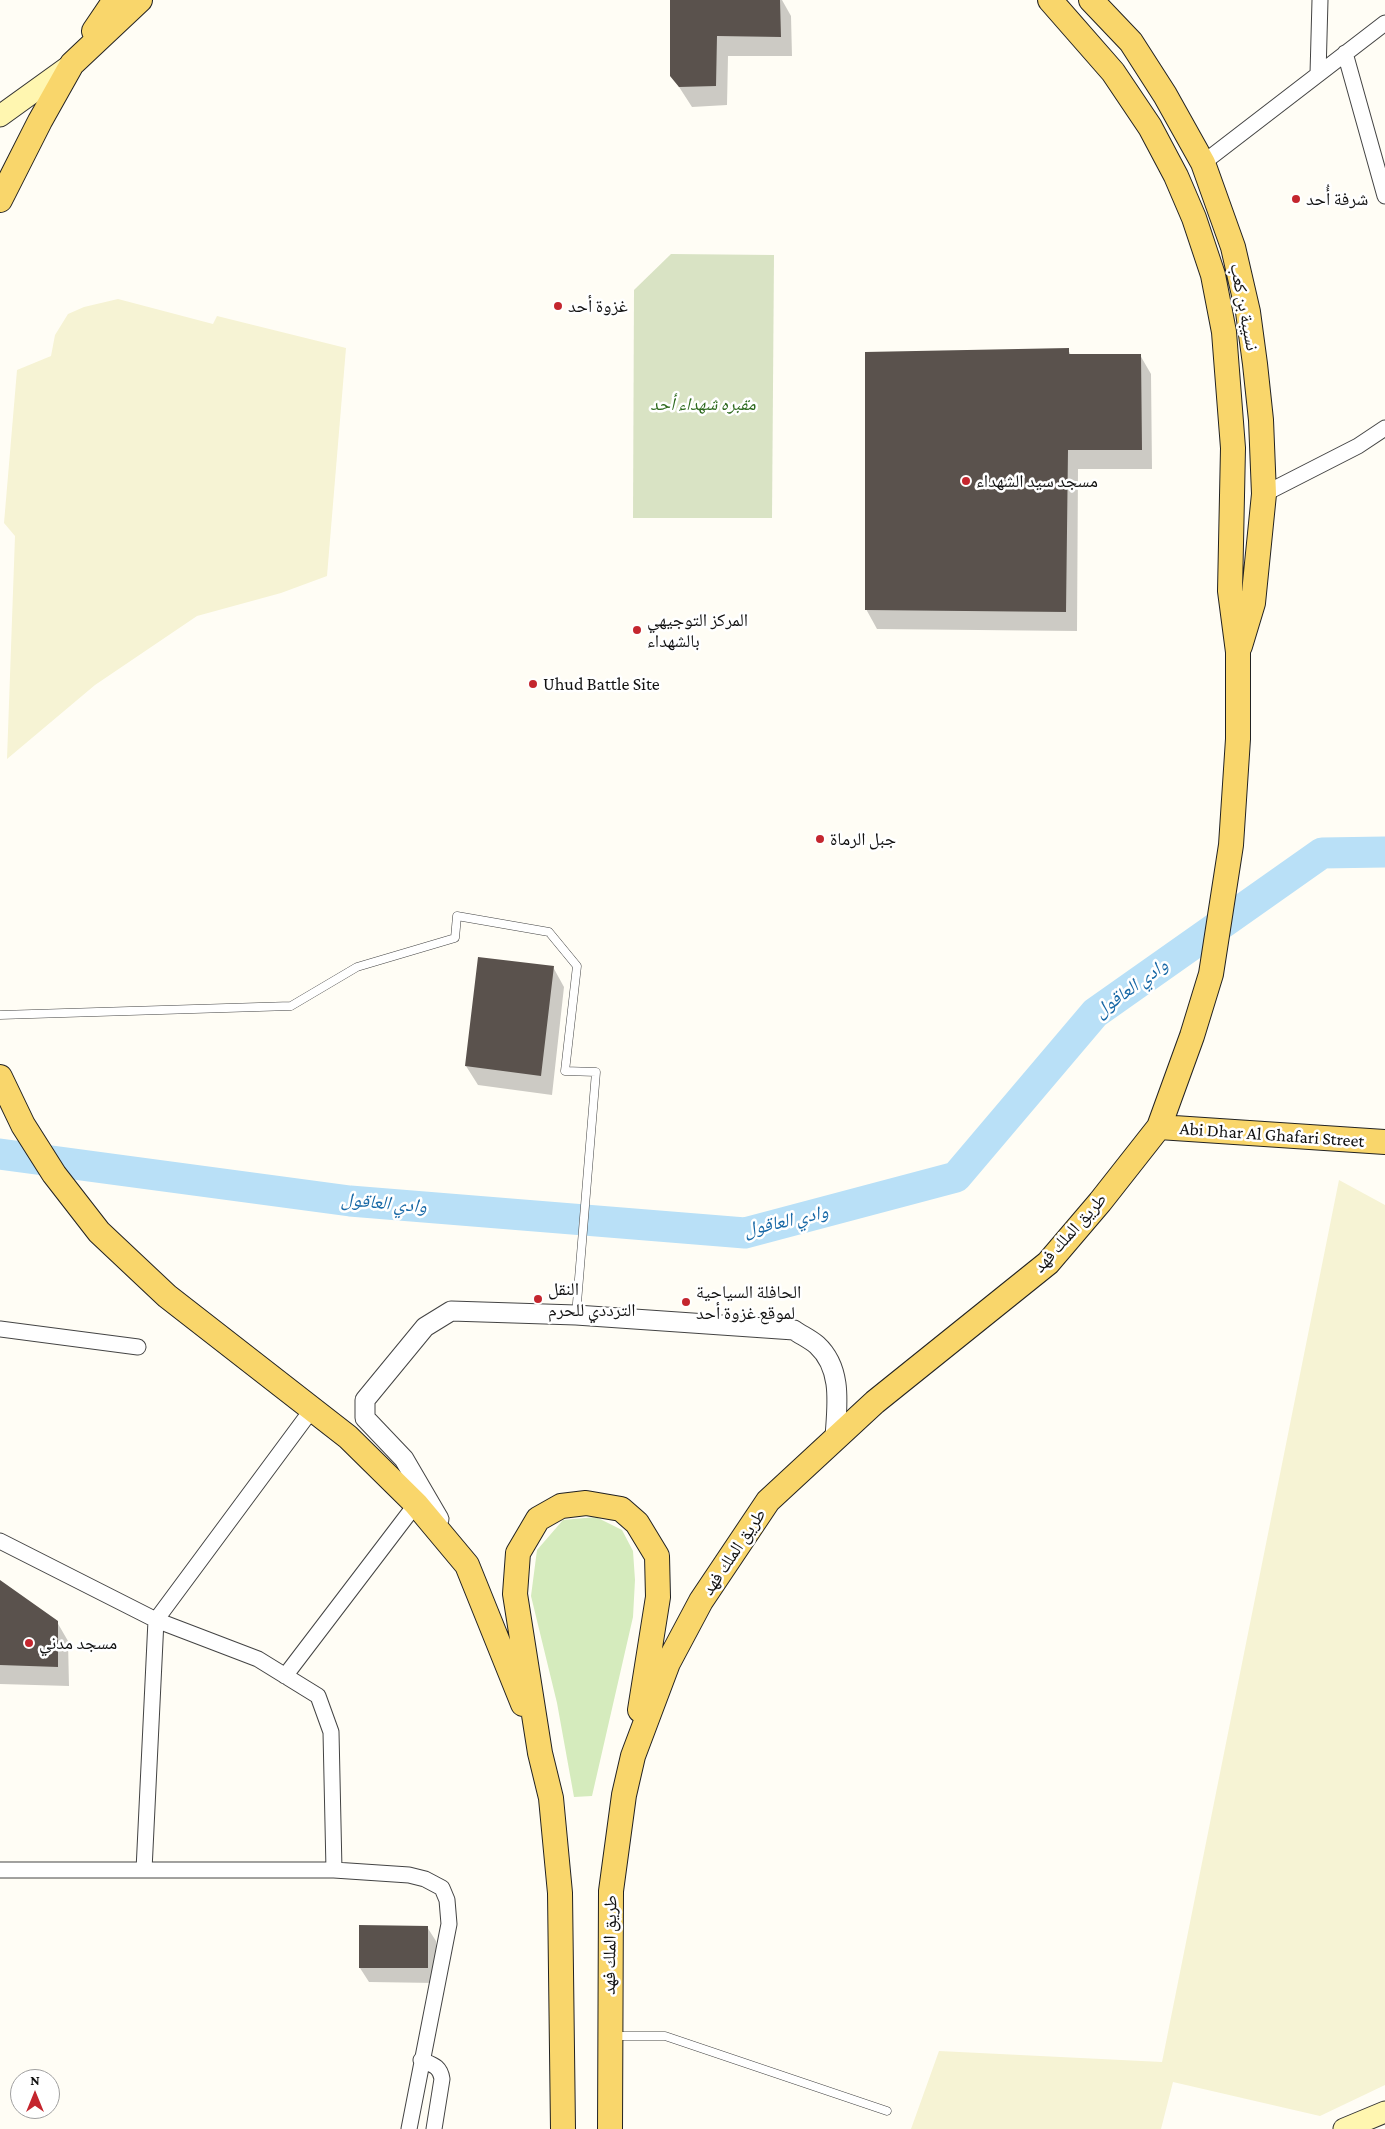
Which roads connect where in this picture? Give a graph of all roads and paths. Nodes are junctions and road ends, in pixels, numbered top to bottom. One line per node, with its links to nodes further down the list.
1 (115, 0): 8 (main road)
2 (140, 0): 8 (main road)
3 (1050, 0): 16 (main road)
4 (1091, 0): 11 (main road, نسيبة بن كعب)
5 (1320, 0): 9 (street)
6 (1385, 23): 7 (street)
7 (1345, 53): 9 (street); 12 (street)
8 (72, 64): 10 (main road); 13 (main road)
9 (1318, 74): 11 (street)
10 (0, 116)
11 (1203, 163): 15 (main road, نسيبة بن كعب)
12 (1385, 196)
13 (0, 200)
14 (1385, 428): 15 (street)
15 (1264, 494): 16 (main road, نسيبة بن كعب)
16 (1238, 652): 19 (main road, طريق الملك فهد)
17 (0, 1015): 21 (lane)
18 (0, 1077): 24 (main road)
19 (1158, 1127): 20 (main road, Abi Dhar Al Ghafari Street); 25 (main road, طريق الملك فهد)
20 (1385, 1142)
21 (576, 1316): 25 (street); 28 (street)
22 (0, 1329): 23 (street)
23 (138, 1347)
24 (313, 1408): 26 (main road); 29 (street)
25 (835, 1437): 32 (main road, طريق الملك فهد)
26 (416, 1504): 28 (main road); 30 (street)
27 (0, 1541): 29 (street)
28 (467, 1565): 31 (main road)
29 (156, 1620): 30 (street); 34 (street)
30 (285, 1676): 35 (street)
31 (540, 1753): 32 (main road); 42 (main road)
32 (633, 1756): 36 (main road, طريق الملك فهد)
33 (0, 1870): 34 (street)
34 (144, 1870): 35 (street)
35 (334, 1870): 37 (street)
36 (609, 2036): 38 (lane); 43 (main road, طريق الملك فهد)
37 (421, 2060): 40 (street); 41 (street)
38 (887, 2111)
39 (1380, 2114): 44 (main road)
40 (409, 2129)
41 (434, 2129)
42 (563, 2129)
43 (610, 2129)
44 (1344, 2129)

